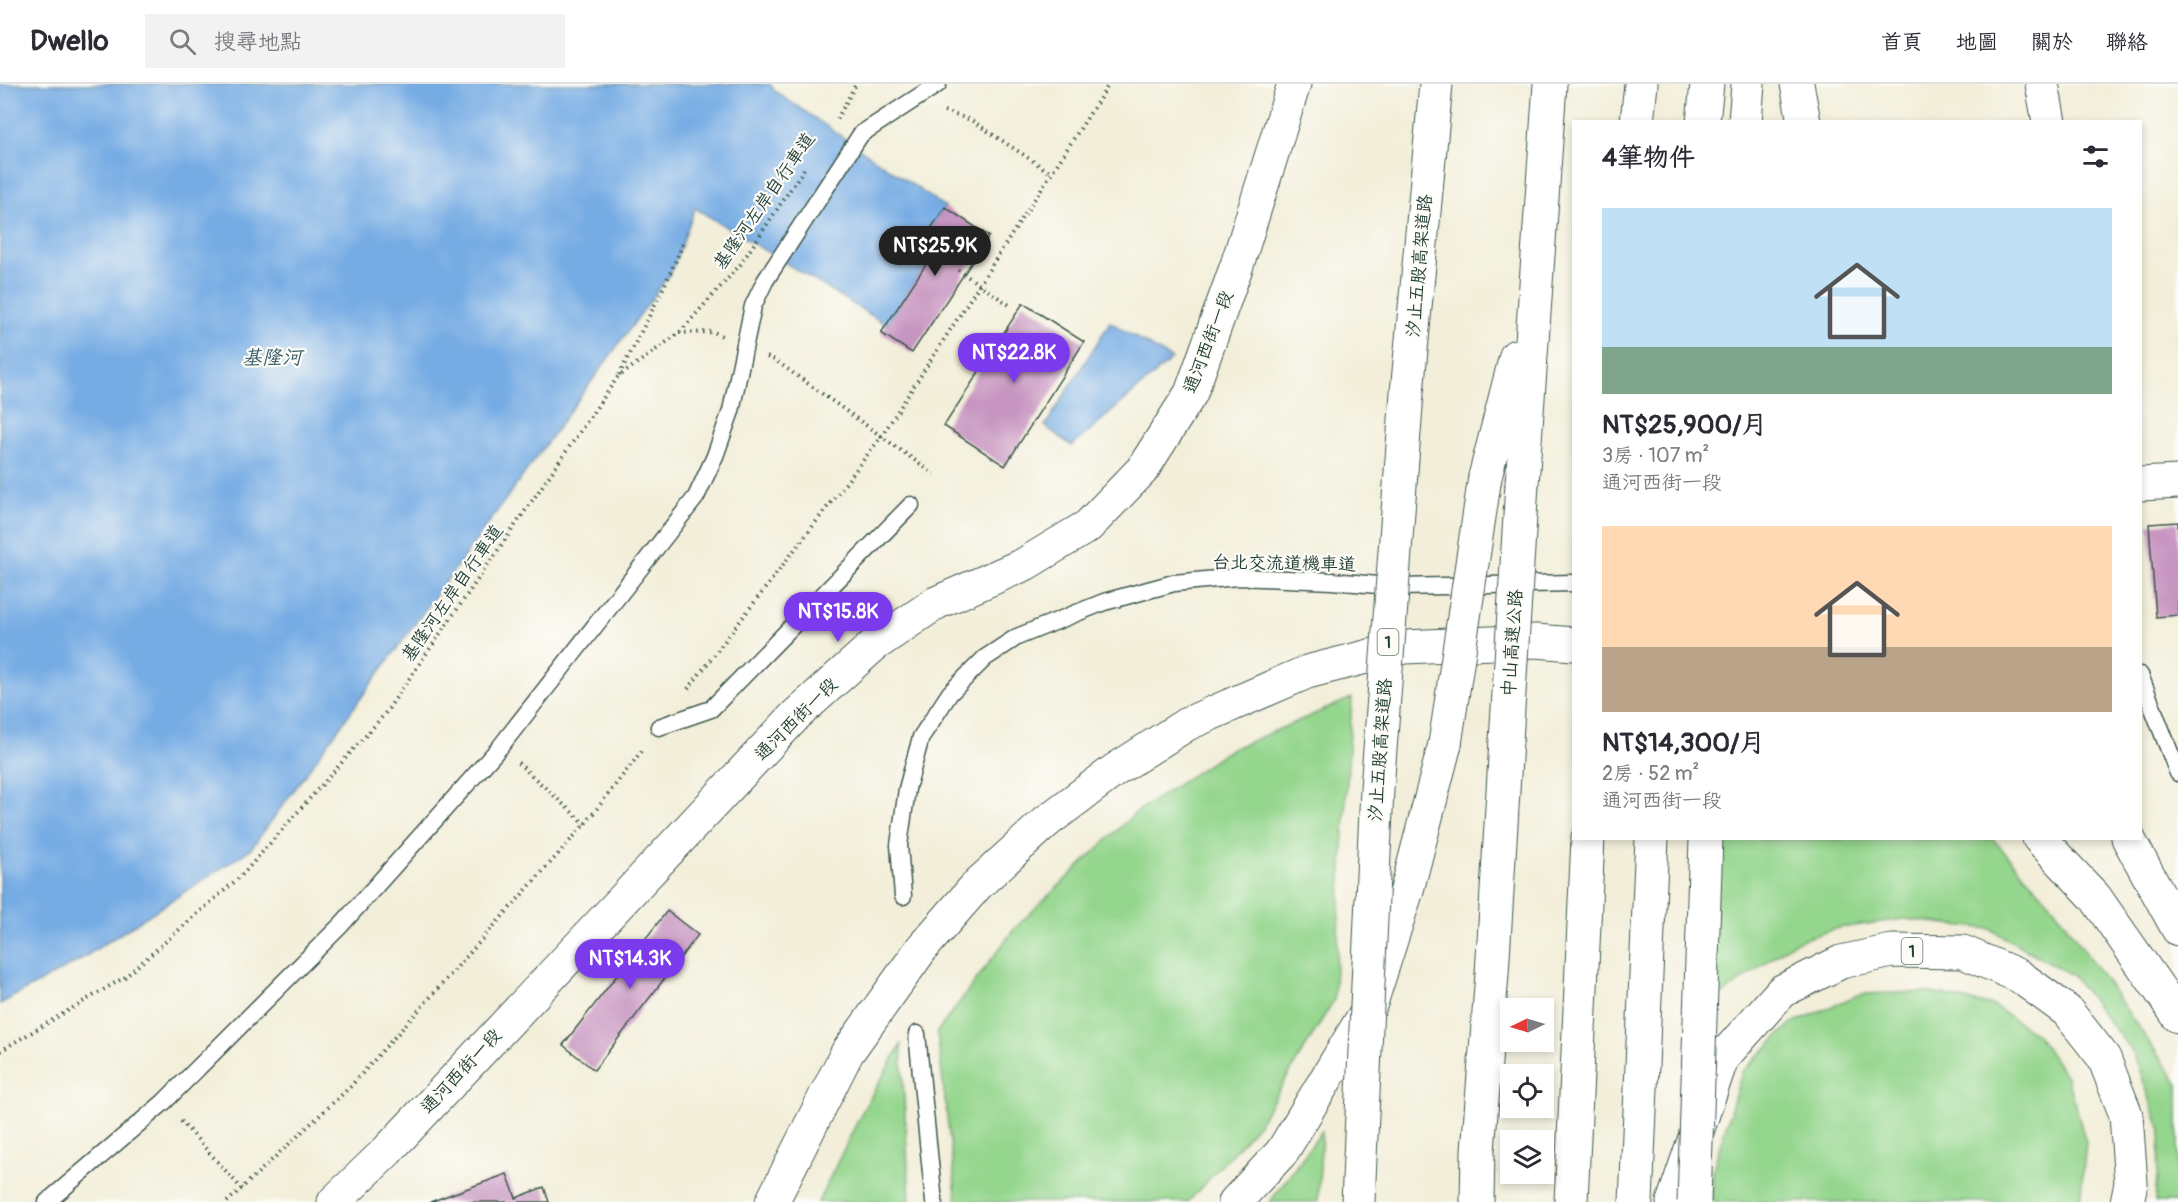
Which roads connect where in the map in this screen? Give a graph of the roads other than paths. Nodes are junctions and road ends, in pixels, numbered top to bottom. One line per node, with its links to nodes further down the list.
1 (938, 84): 34 (lane)
2 (1294, 84): 35 (main road, 通河西街一段)
3 (1436, 84): 39 (main road, 汐止五股高架道路 / 1, bridge)
4 (1550, 84): 15 (main road, 中山高速公路)
5 (1641, 84): 10 (main road)
6 (1707, 84): 11 (main road)
7 (1748, 84): 12 (main road)
8 (1797, 84): 13 (main road)
9 (2042, 84): 14 (main road)
10 (1637, 120)
11 (1704, 120)
12 (1745, 120)
13 (1804, 120)
14 (2049, 120)
15 (1537, 273): 33 (main road, 中山高速公路, bridge); 38 (main road, bridge)
16 (2178, 482): 17 (main road)
17 (2142, 484)
18 (911, 505): 22 (lane)
19 (1572, 583): 29 (lane, 台北交流道機車道)
20 (1572, 644): 36 (main road, 1)
21 (2142, 680): 23 (lane)
22 (659, 727)
23 (2178, 773)
24 (1588, 840): 42 (main road)
25 (1652, 840): 43 (main road)
26 (1706, 840): 45 (main road, bridge)
27 (2041, 840): 31 (main road)
28 (2129, 840): 30 (main road)
29 (903, 896)
30 (2178, 929)
31 (2178, 1016)
32 (917, 1034): 37 (lane)
33 (1478, 1151): 40 (main road); 41 (main road, 中山高速公路)
34 (47, 1202)
35 (334, 1202)
36 (772, 1202)
37 (934, 1202)
38 (1234, 1202)
39 (1358, 1202)
40 (1472, 1202)
41 (1477, 1202)
42 (1571, 1202)
43 (1636, 1202)
44 (1673, 1202): 46 (main road, 1)
45 (1694, 1202)
46 (2127, 1202)

